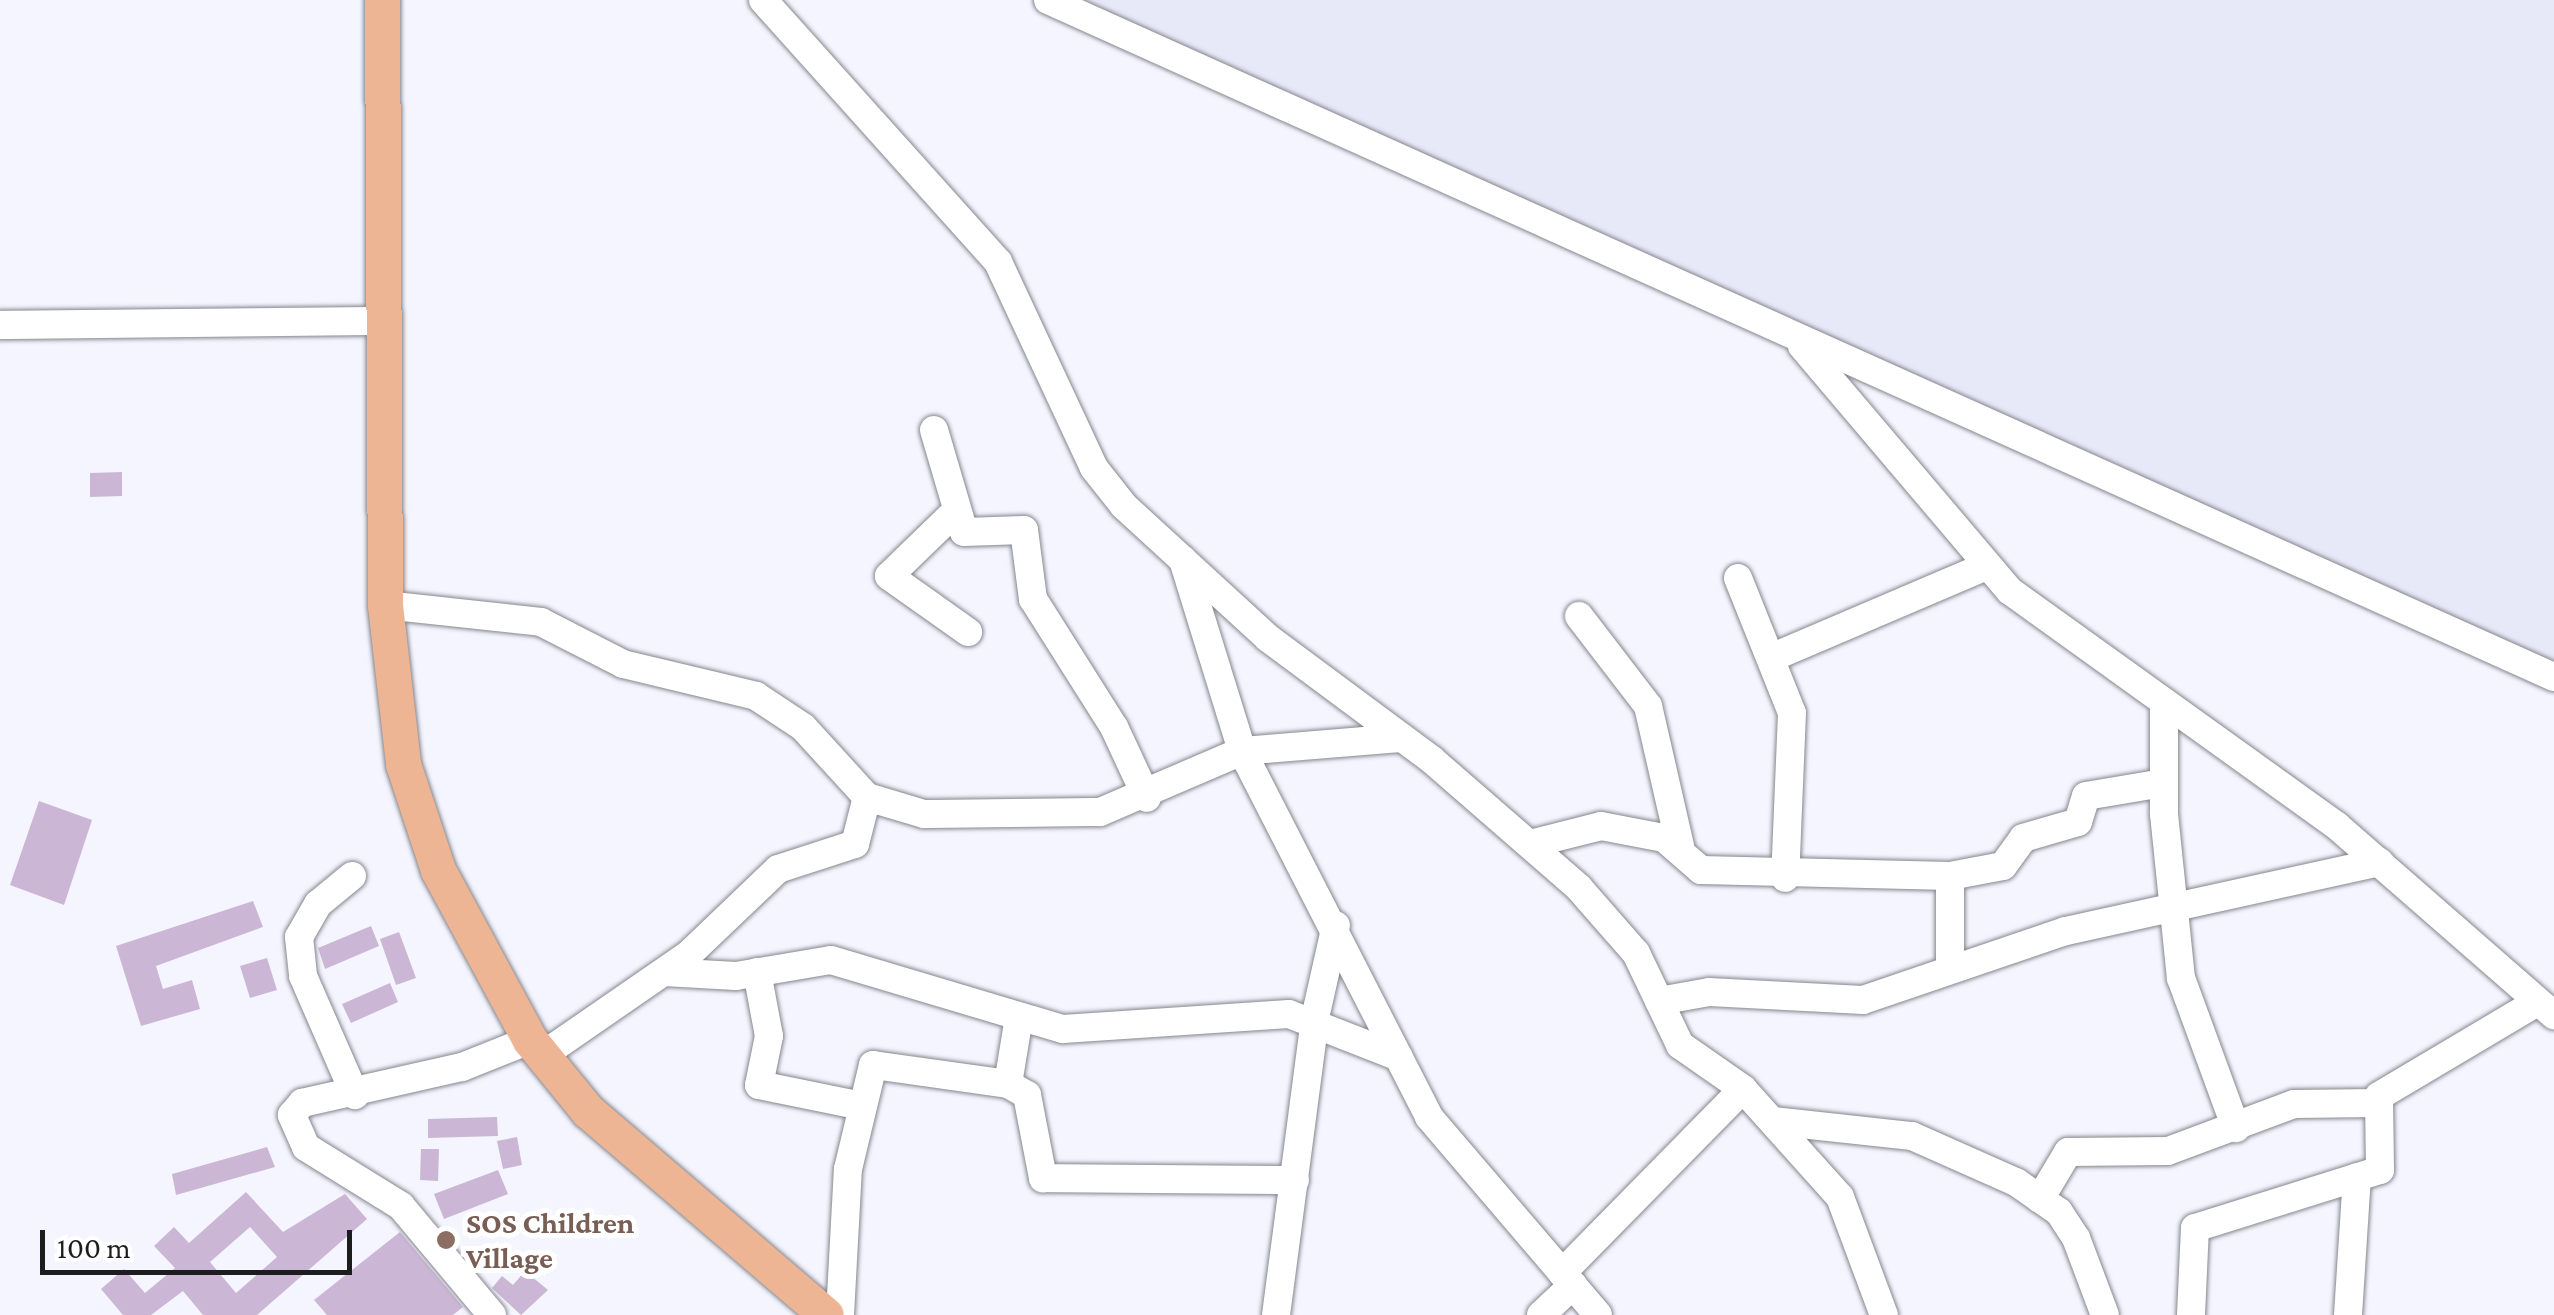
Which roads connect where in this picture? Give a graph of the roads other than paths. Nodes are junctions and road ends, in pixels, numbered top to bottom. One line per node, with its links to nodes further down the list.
1 (382, 0): 4 (main road)
2 (763, 0): 9 (street)
3 (1048, 0): 6 (street)
4 (381, 321): 5 (street); 12 (main road)
5 (0, 325)
6 (1798, 340): 10 (street); 16 (street)
7 (934, 430): 8 (street)
8 (955, 512): 14 (street); 22 (street)
9 (1183, 560): 18 (street); 19 (street)
10 (1984, 567): 15 (street); 17 (street)
11 (1738, 578): 15 (street)
12 (386, 604): 21 (street); 38 (main road)
13 (1579, 616): 24 (street)
14 (968, 632)
15 (1771, 658): 28 (street)
16 (2554, 677)
17 (2164, 708): 20 (street); 25 (street)
18 (1401, 738): 19 (street); 23 (street)
19 (1242, 751): 22 (street); 30 (street)
20 (2163, 783): 27 (street); 29 (street)
21 (867, 798): 22 (street); 32 (street)
22 (1147, 798)
23 (1530, 844): 24 (street); 34 (street)
24 (1680, 846): 28 (street)
25 (2380, 862): 29 (street); 35 (street)
26 (352, 876): 42 (street)
27 (1950, 876): 28 (street); 31 (street)
28 (1786, 878)
29 (2175, 908): 31 (street); 46 (street)
30 (1336, 926): 37 (street); 39 (street)
31 (1950, 967): 34 (street)
32 (664, 972): 33 (street); 38 (street)
33 (758, 972): 36 (street); 44 (street)
34 (1659, 1000): 41 (street)
35 (2545, 1008): 43 (street)
36 (1019, 1017): 37 (street); 40 (street)
37 (1315, 1018): 39 (street); 48 (street)
38 (536, 1047): 42 (street); 53 (main road)
39 (1400, 1057): 50 (street)
40 (1008, 1084): 44 (street); 48 (street)
41 (1743, 1089): 45 (street); 50 (street)
42 (355, 1095): 52 (street)
43 (2377, 1103): 46 (street); 47 (street)
44 (862, 1106): 54 (street)
45 (1774, 1121): 49 (street); 58 (street)
46 (2236, 1128): 49 (street)
47 (2357, 1178): 59 (street); 60 (street)
48 (1295, 1180): 55 (street)
49 (2040, 1199): 51 (street)
50 (1567, 1279): 56 (street); 57 (street)
51 (2096, 1312)
52 (492, 1315)
53 (826, 1315)
54 (840, 1315)
55 (1276, 1315)
56 (1541, 1315)
57 (1598, 1315)
58 (1884, 1315)
59 (2190, 1315)
60 (2348, 1315)

